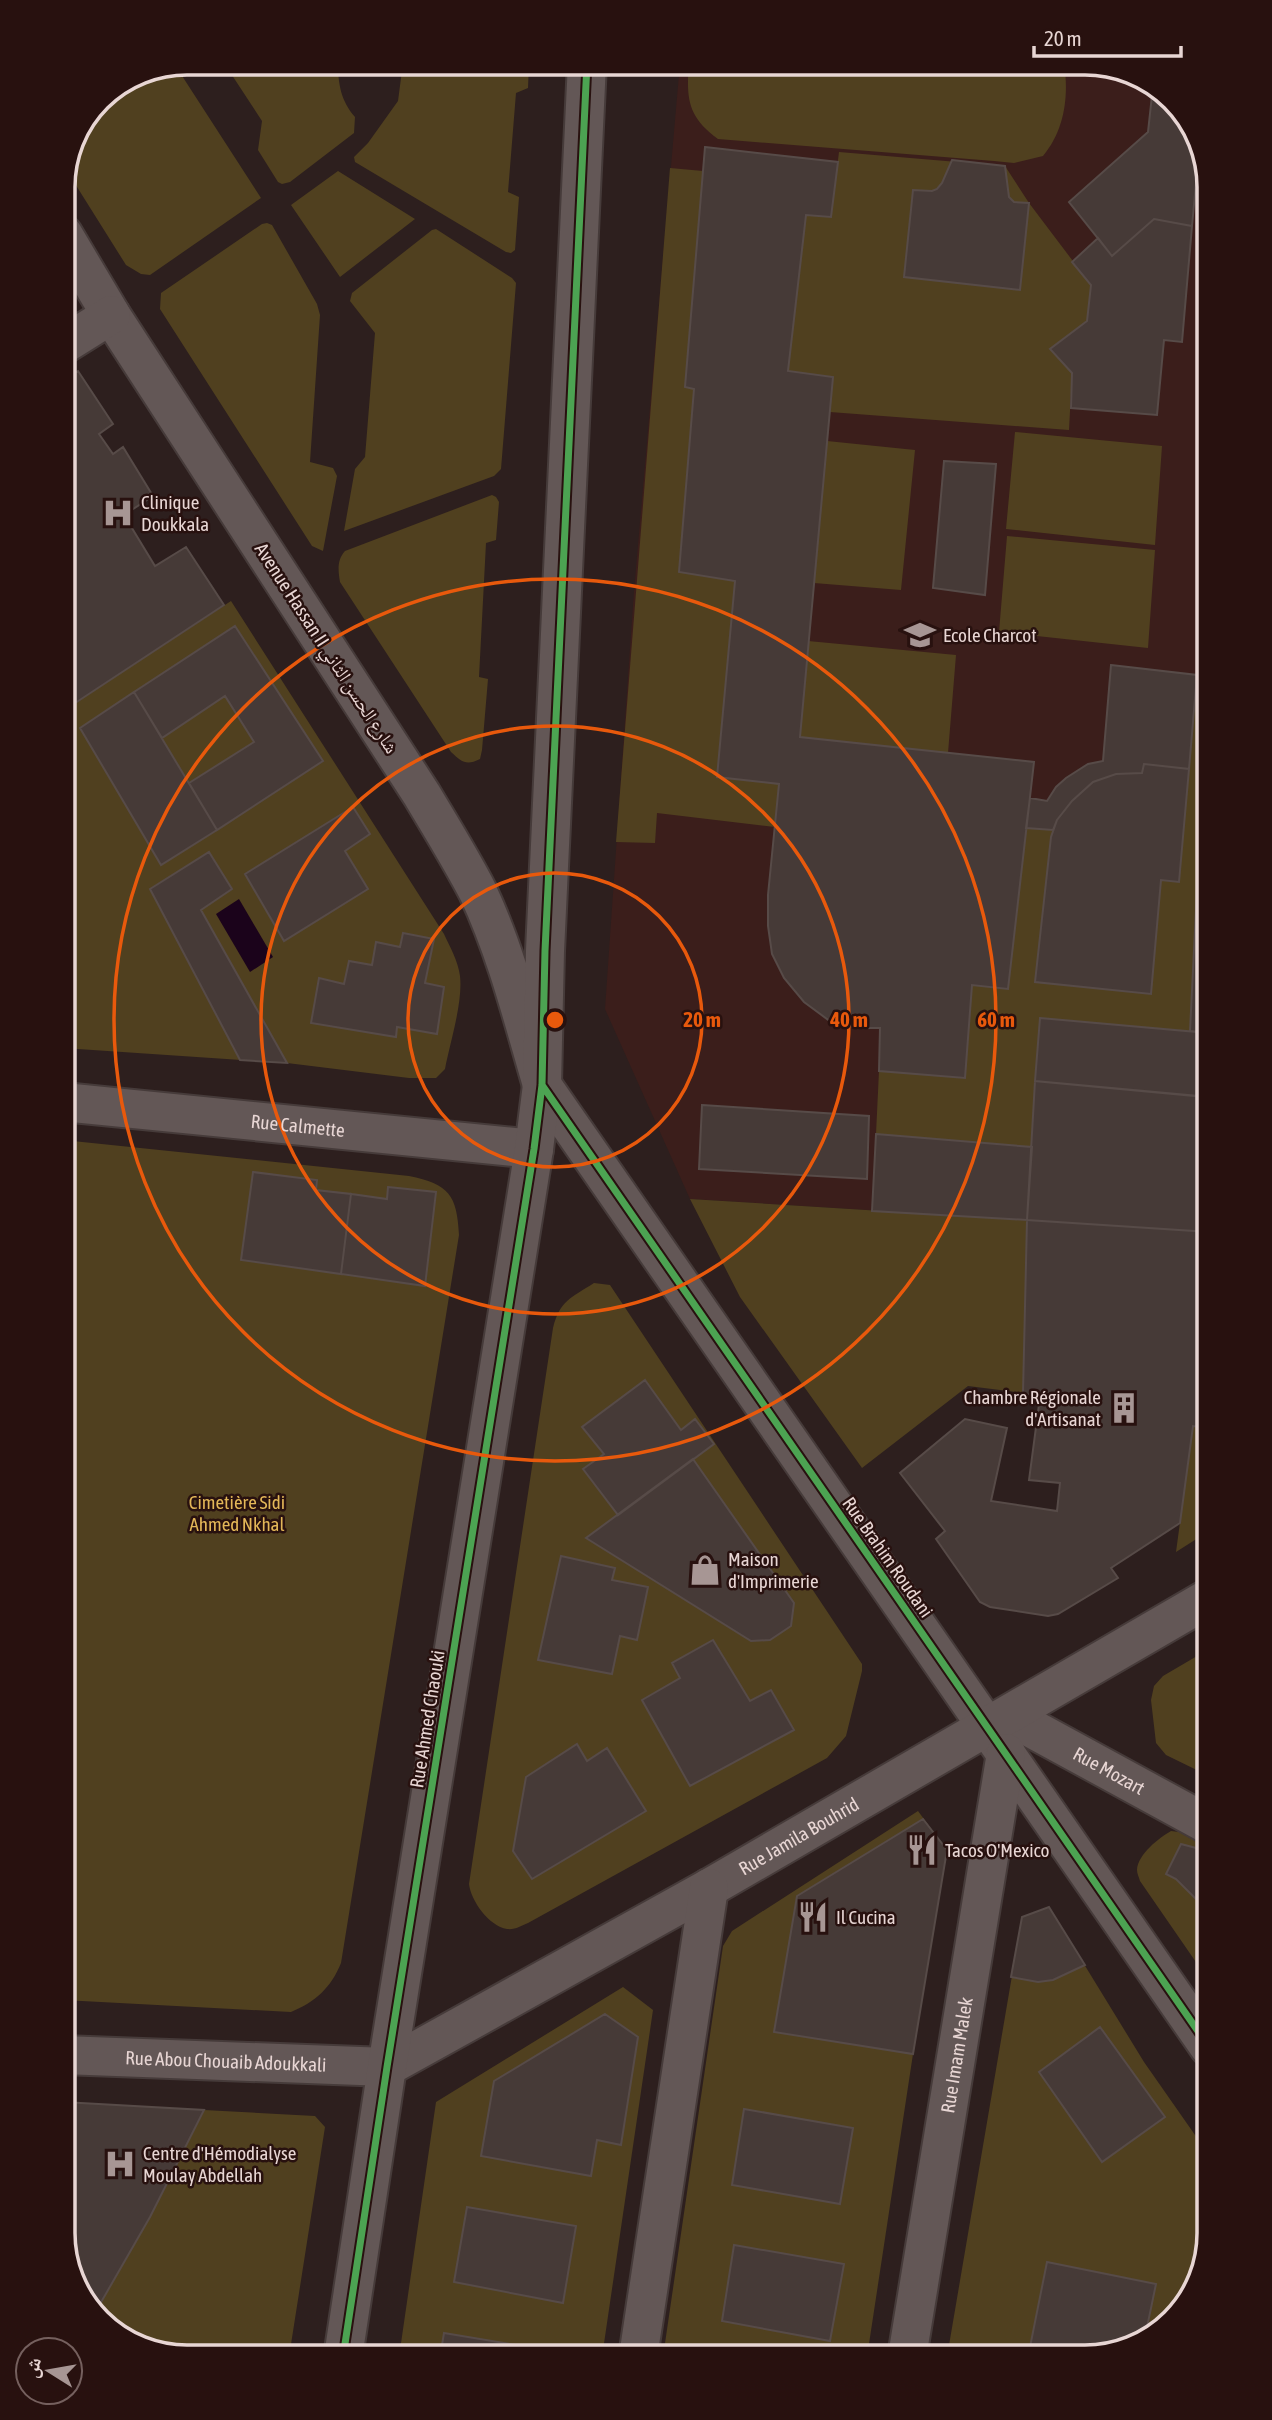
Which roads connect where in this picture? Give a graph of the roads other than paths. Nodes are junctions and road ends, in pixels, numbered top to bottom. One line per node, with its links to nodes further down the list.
1 (586, 75): 5 (street, Rue Ahmed Chaouki)
2 (75, 254): 3 (street, Avenue Hassan II شارع الحسن الثاني)
3 (111, 315): 4 (street); 5 (street, Avenue Hassan II شارع الحسن الثاني)
4 (75, 338)
5 (542, 1086): 7 (street, Rue Ahmed Chaouki); 9 (street, Rue Brahim Roudani)
6 (75, 1103): 7 (street, Rue Calmette)
7 (534, 1149): 14 (street, Rue Ahmed Chaouki)
8 (1197, 1606): 9 (street, Rue Jamila Bouhrid)
9 (1001, 1732): 10 (street, Rue Mozart); 11 (street, Rue Jamila Bouhrid); 12 (street, Rue Brahim Roudani); 17 (street, Rue Imam Malek)
10 (1197, 1820)
11 (709, 1888): 14 (street, Rue Jamila Bouhrid); 16 (street)
12 (1197, 2028)
13 (75, 2055): 14 (street, Rue Abou Chouaib Adoukkali)
14 (387, 2067): 15 (street, Rue Ahmed Chaouki)
15 (345, 2345)
16 (640, 2345)
17 (909, 2345)

